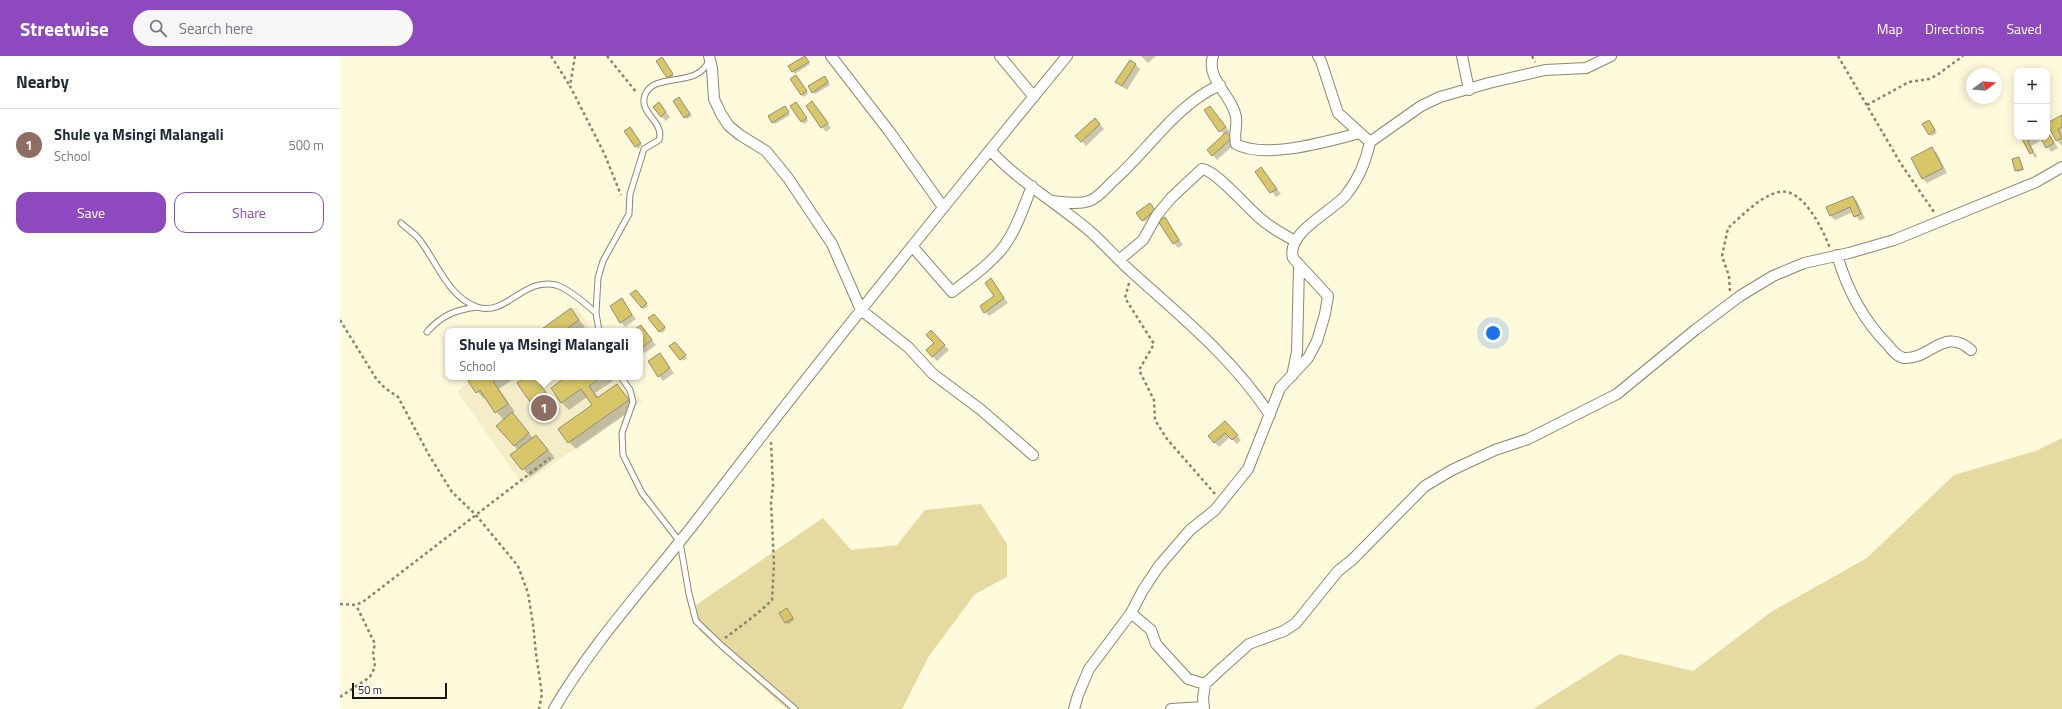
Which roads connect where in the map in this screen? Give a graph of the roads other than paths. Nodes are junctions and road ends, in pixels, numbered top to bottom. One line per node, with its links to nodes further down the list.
1 (709, 56): 26 (street); 27 (lane)
2 (831, 56): 18 (street)
3 (1000, 56): 11 (street)
4 (1067, 56): 11 (street)
5 (1213, 56): 9 (street)
6 (1318, 56): 12 (street)
7 (1462, 56): 10 (street)
8 (1611, 56): 10 (street)
9 (1220, 85): 12 (street); 17 (street)
10 (1469, 90): 13 (street)
11 (1034, 97): 14 (street)
12 (1360, 133): 13 (street)
13 (1370, 142): 20 (street)
14 (991, 151): 16 (street); 18 (street)
15 (2062, 167): 22 (street)
16 (1032, 186): 17 (street); 21 (street)
17 (1052, 201): 23 (street)
18 (943, 207): 21 (street)
19 (400, 223): 25 (lane)
20 (1295, 241): 23 (street); 24 (street)
21 (912, 246): 26 (street)
22 (1835, 256): 30 (street); 37 (street)
23 (1122, 263): 33 (street)
24 (1299, 266): 31 (street); 31 (street)
25 (478, 307): 27 (lane); 29 (lane)
26 (861, 310): 34 (street); 35 (street)
27 (596, 313): 28 (lane)
28 (598, 328)
29 (427, 332)
30 (1971, 350)
31 (1292, 376): 33 (street)
32 (623, 380): 35 (lane)
33 (1270, 415): 36 (street)
34 (1033, 454)
35 (680, 542): 39 (street); 40 (lane)
36 (1131, 613): 37 (street); 41 (street)
37 (1205, 684): 38 (street)
38 (1204, 708): 42 (street)
39 (554, 709)
40 (795, 709)
41 (1074, 709)
42 (1171, 709)

